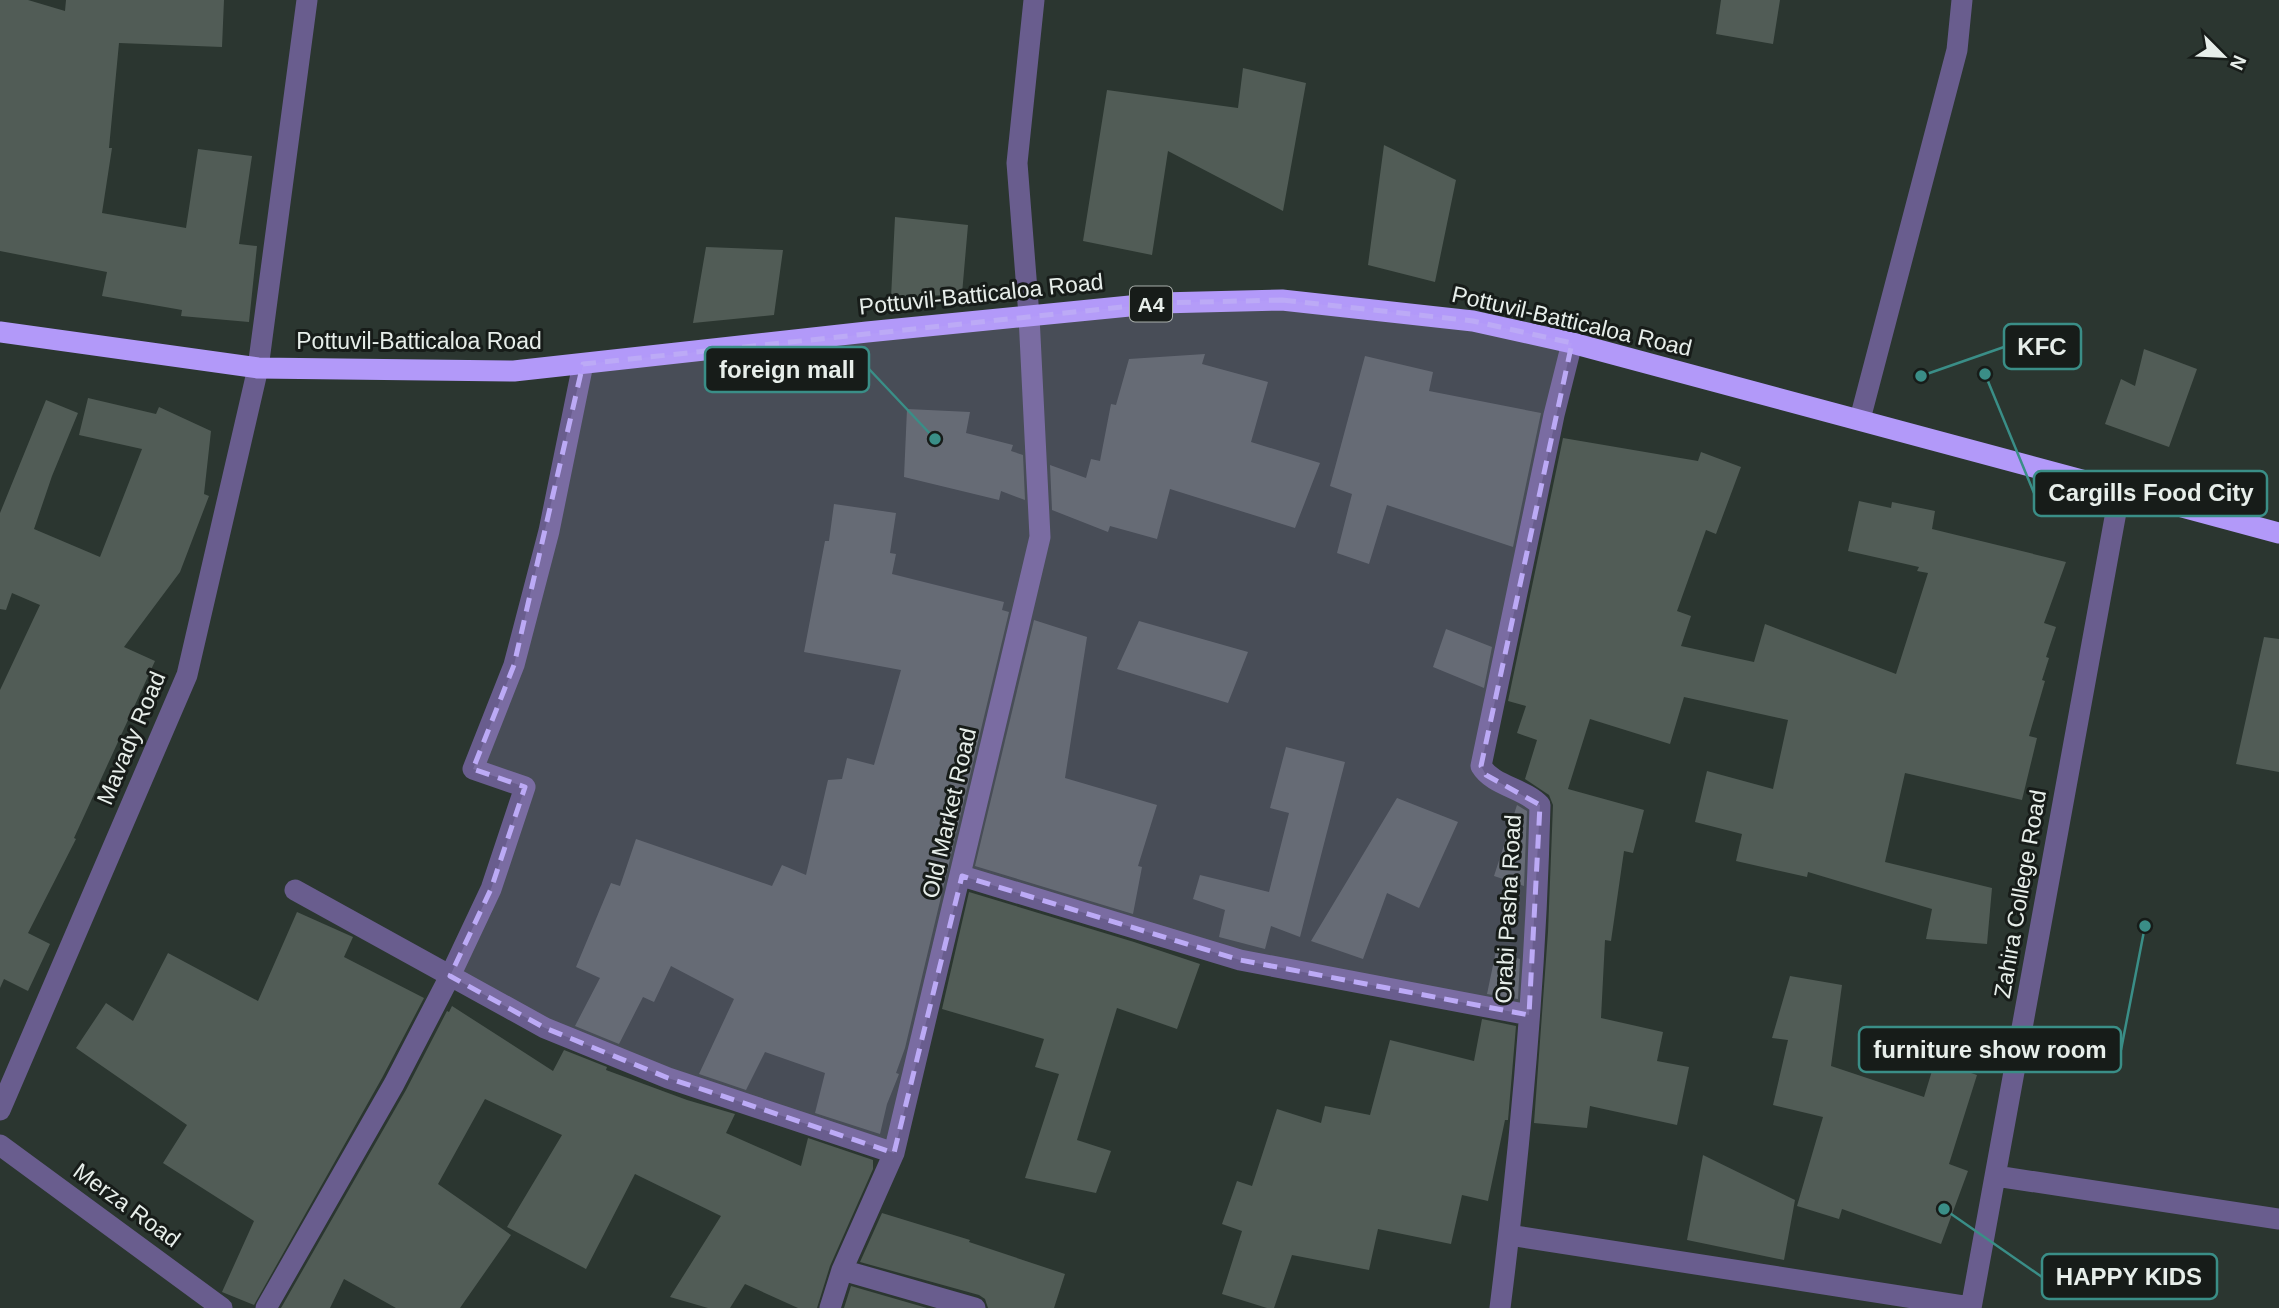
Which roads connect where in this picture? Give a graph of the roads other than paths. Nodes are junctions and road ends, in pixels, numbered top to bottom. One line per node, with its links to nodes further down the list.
1 (307, 0): 8 (street, Mavady Road)
2 (1034, 0): 4 (street, Old Market Road)
3 (1962, 0): 9 (street)
4 (1029, 316): 6 (highway, Pottuvil-Batticaloa Road / A4); 7 (highway, Pottuvil-Batticaloa Road / A4); 12 (street, Old Market Road)
5 (0, 332): 8 (highway, Pottuvil-Batticaloa Road / A4)
6 (1572, 343): 9 (highway, Pottuvil-Batticaloa Road / A4); 15 (street, Orabi Pasha Road)
7 (583, 364): 8 (highway, Pottuvil-Batticaloa Road / A4); 14 (street)
8 (258, 368): 16 (street, Mavady Road)
9 (1860, 419): 10 (highway, Pottuvil-Batticaloa Road / A4)
10 (2120, 490): 11 (highway, Pottuvil-Batticaloa Road / A4); 19 (street, Zahira College Road)
11 (2279, 533)
12 (962, 876): 15 (street); 18 (street, Old Market Road)
13 (295, 890): 14 (street)
14 (450, 976): 18 (street); 25 (street)
15 (1529, 1015): 21 (street, Orabi Pasha Road)
16 (0, 1111)
17 (0, 1145): 24 (street, Merza Road)
18 (894, 1153): 22 (street, Old Market Road)
19 (1996, 1176): 20 (street); 23 (street, Zahira College Road)
20 (2279, 1219)
21 (1509, 1235): 23 (street); 28 (street, Orabi Pasha Road)
22 (842, 1270): 26 (street, Old Market Road); 27 (street)
23 (1971, 1307)
24 (222, 1308)
25 (266, 1308)
26 (830, 1308)
27 (975, 1308)
28 (1500, 1308)

